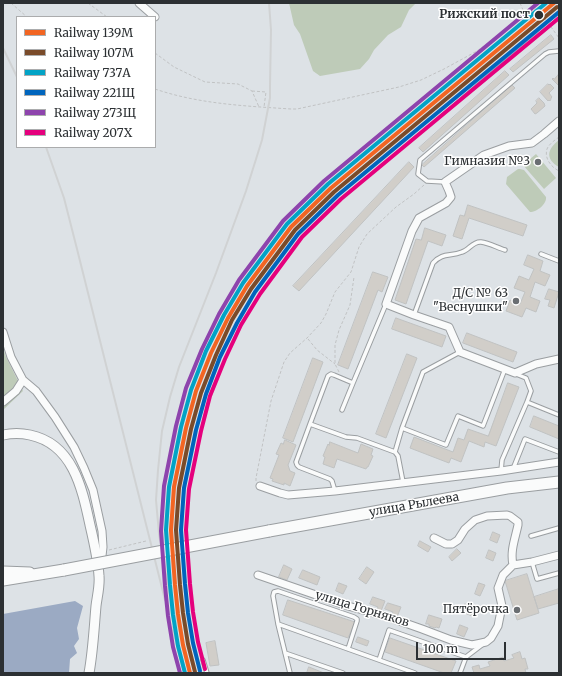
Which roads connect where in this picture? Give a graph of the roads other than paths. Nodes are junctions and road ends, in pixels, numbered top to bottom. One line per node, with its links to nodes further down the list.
1 (139, 3): 2 (street)
2 (154, 16)
3 (156, 18): 4 (street)
4 (161, 22)
5 (559, 51): 7 (lane)
6 (559, 121): 7 (street)
7 (445, 182): 11 (street)
8 (505, 250): 12 (lane)
9 (541, 254): 10 (lane)
10 (559, 261)
11 (386, 304): 12 (street); 19 (lane)
12 (414, 315): 14 (street)
13 (3, 332): 18 (street)
14 (460, 352): 16 (street); 25 (lane)
15 (559, 359): 17 (street)
16 (505, 369): 17 (street); 25 (lane)
17 (515, 373): 21 (lane)
18 (23, 380): 20 (street); 46 (street)
19 (353, 383): 22 (lane); 24 (lane)
20 (3, 402)
21 (527, 402): 23 (lane); 31 (lane)
22 (342, 410)
23 (559, 415)
24 (310, 424): 27 (lane); 35 (lane)
25 (402, 428): 27 (lane)
26 (3, 435): 46 (street)
27 (395, 452): 32 (lane)
28 (559, 452): 30 (lane)
29 (559, 462): 30 (street)
30 (513, 469): 31 (street)
31 (501, 471): 32 (street)
32 (403, 482): 35 (street)
33 (559, 482): 43 (main road, улица Рылеева, bridge)
34 (260, 486): 35 (street)
35 (335, 491)
36 (559, 528): 37 (lane)
37 (531, 536)
38 (434, 538): 41 (street)
39 (559, 556): 40 (street)
40 (529, 562): 41 (street); 44 (lane)
41 (513, 565): 51 (street)
42 (3, 571): 43 (street)
43 (50, 573): 47 (main road, улица Рылеева)
44 (559, 573)
45 (258, 575): 51 (street, улица Горняков)
46 (99, 577): 57 (street)
47 (18, 578): 48 (main road, улица Рылеева); 49 (street)
48 (3, 580)
49 (3, 584)
50 (278, 624): 52 (lane); 52 (lane); 53 (lane)
51 (486, 642): 54 (lane)
52 (348, 649): 56 (lane)
53 (285, 653): 59 (lane); 60 (lane)
54 (466, 657): 56 (lane); 62 (lane)
55 (203, 660): 58 (lane)
56 (379, 660): 61 (lane)
57 (89, 673)
58 (207, 673)
59 (290, 673)
60 (343, 673)
61 (415, 673)
62 (460, 673)

